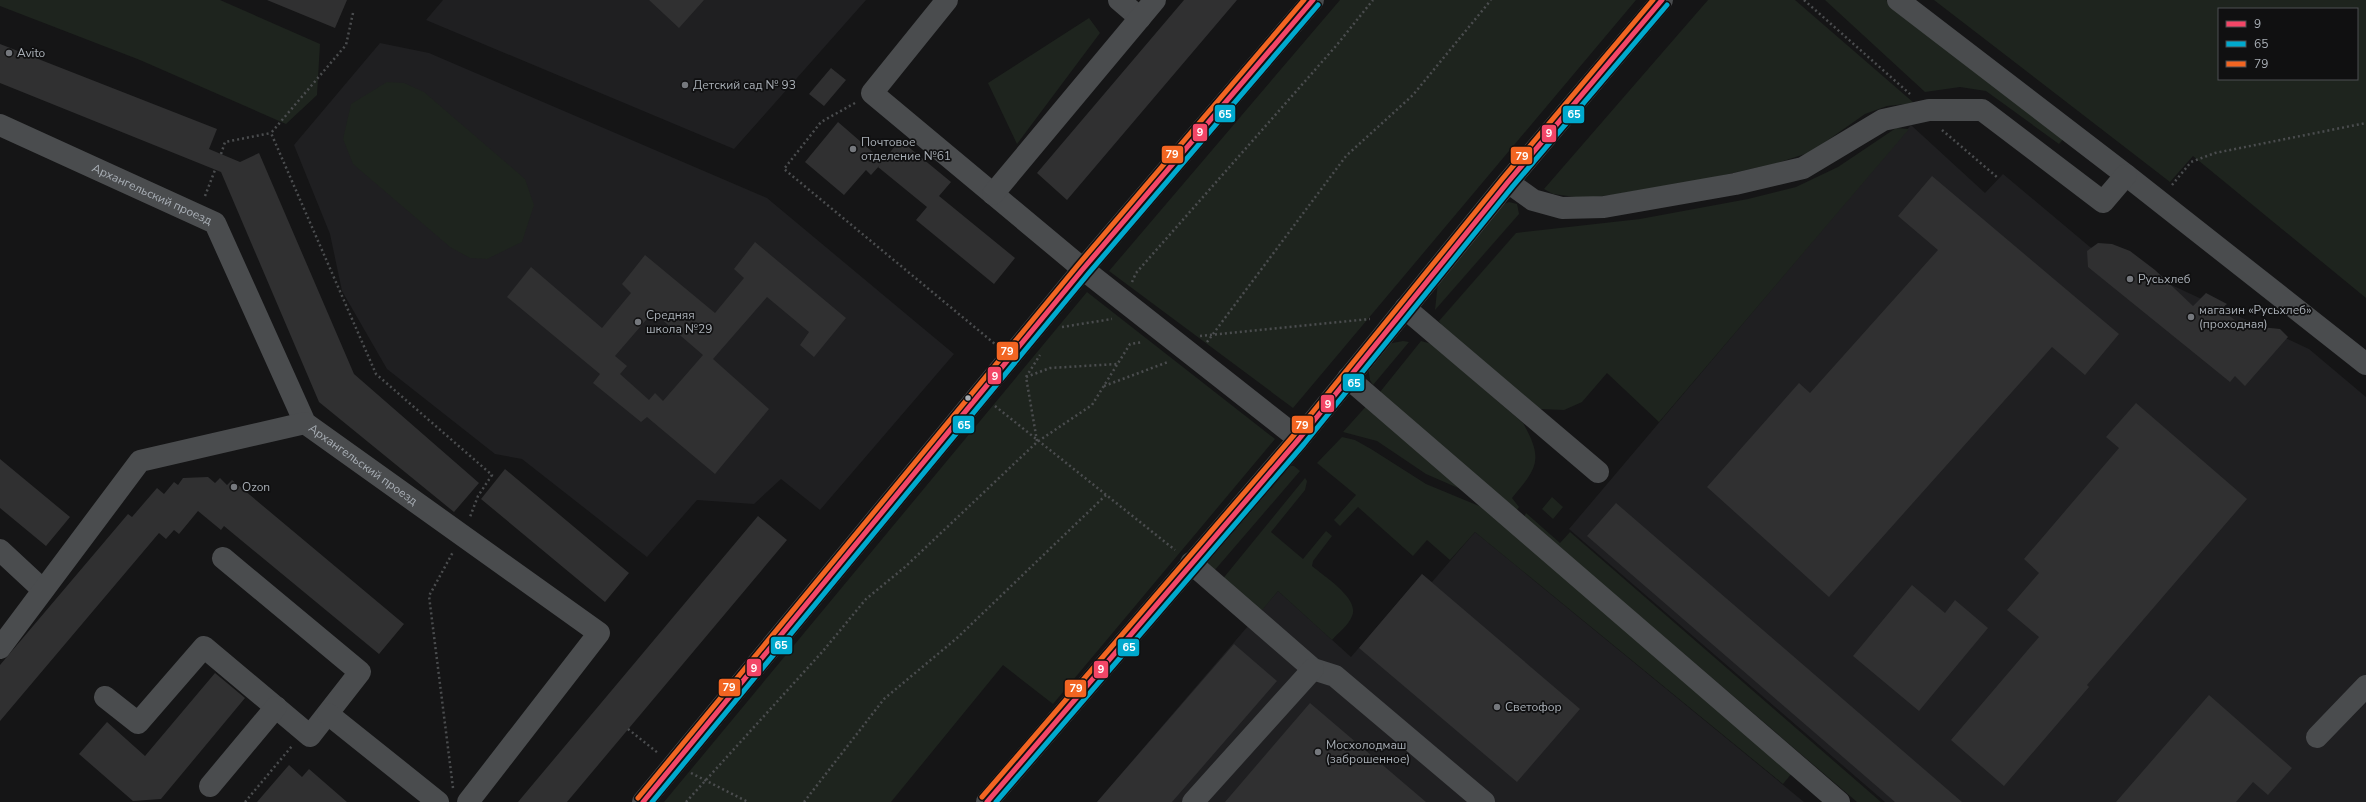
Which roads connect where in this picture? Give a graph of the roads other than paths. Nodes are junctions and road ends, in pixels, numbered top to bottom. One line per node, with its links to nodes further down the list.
1 (947, 0): 11 (street)
2 (1119, 0): 7 (street)
3 (1155, 0): 7 (street)
4 (1313, 0): 12 (street)
5 (1662, 0): 10 (street)
6 (1898, 0): 9 (street)
7 (1140, 18): 11 (street)
8 (0, 125): 16 (street, Архангельский проезд)
9 (2126, 175): 10 (street); 14 (street)
10 (1508, 182): 13 (street)
11 (993, 194): 12 (street)
12 (1083, 269): 17 (street); 32 (street)
13 (1402, 312): 15 (street); 18 (street)
14 (2366, 364)
15 (1348, 378): 17 (street); 36 (street)
16 (306, 423): 22 (street); 31 (street, Архангельский проезд)
17 (1299, 439): 21 (street)
18 (1598, 472)
19 (0, 550): 22 (street)
20 (223, 558): 28 (street)
21 (1191, 563): 24 (street); 33 (street)
22 (43, 590): 23 (street)
23 (0, 648)
24 (1313, 669): 34 (street); 35 (street)
25 (2366, 686): 29 (street)
26 (105, 696): 27 (street)
27 (276, 708): 28 (street); 30 (street)
28 (328, 714): 31 (street)
29 (2317, 737)
30 (210, 786)
31 (453, 799)
32 (643, 802)
33 (987, 802)
34 (1193, 802)
35 (1484, 802)
36 (1839, 802)

